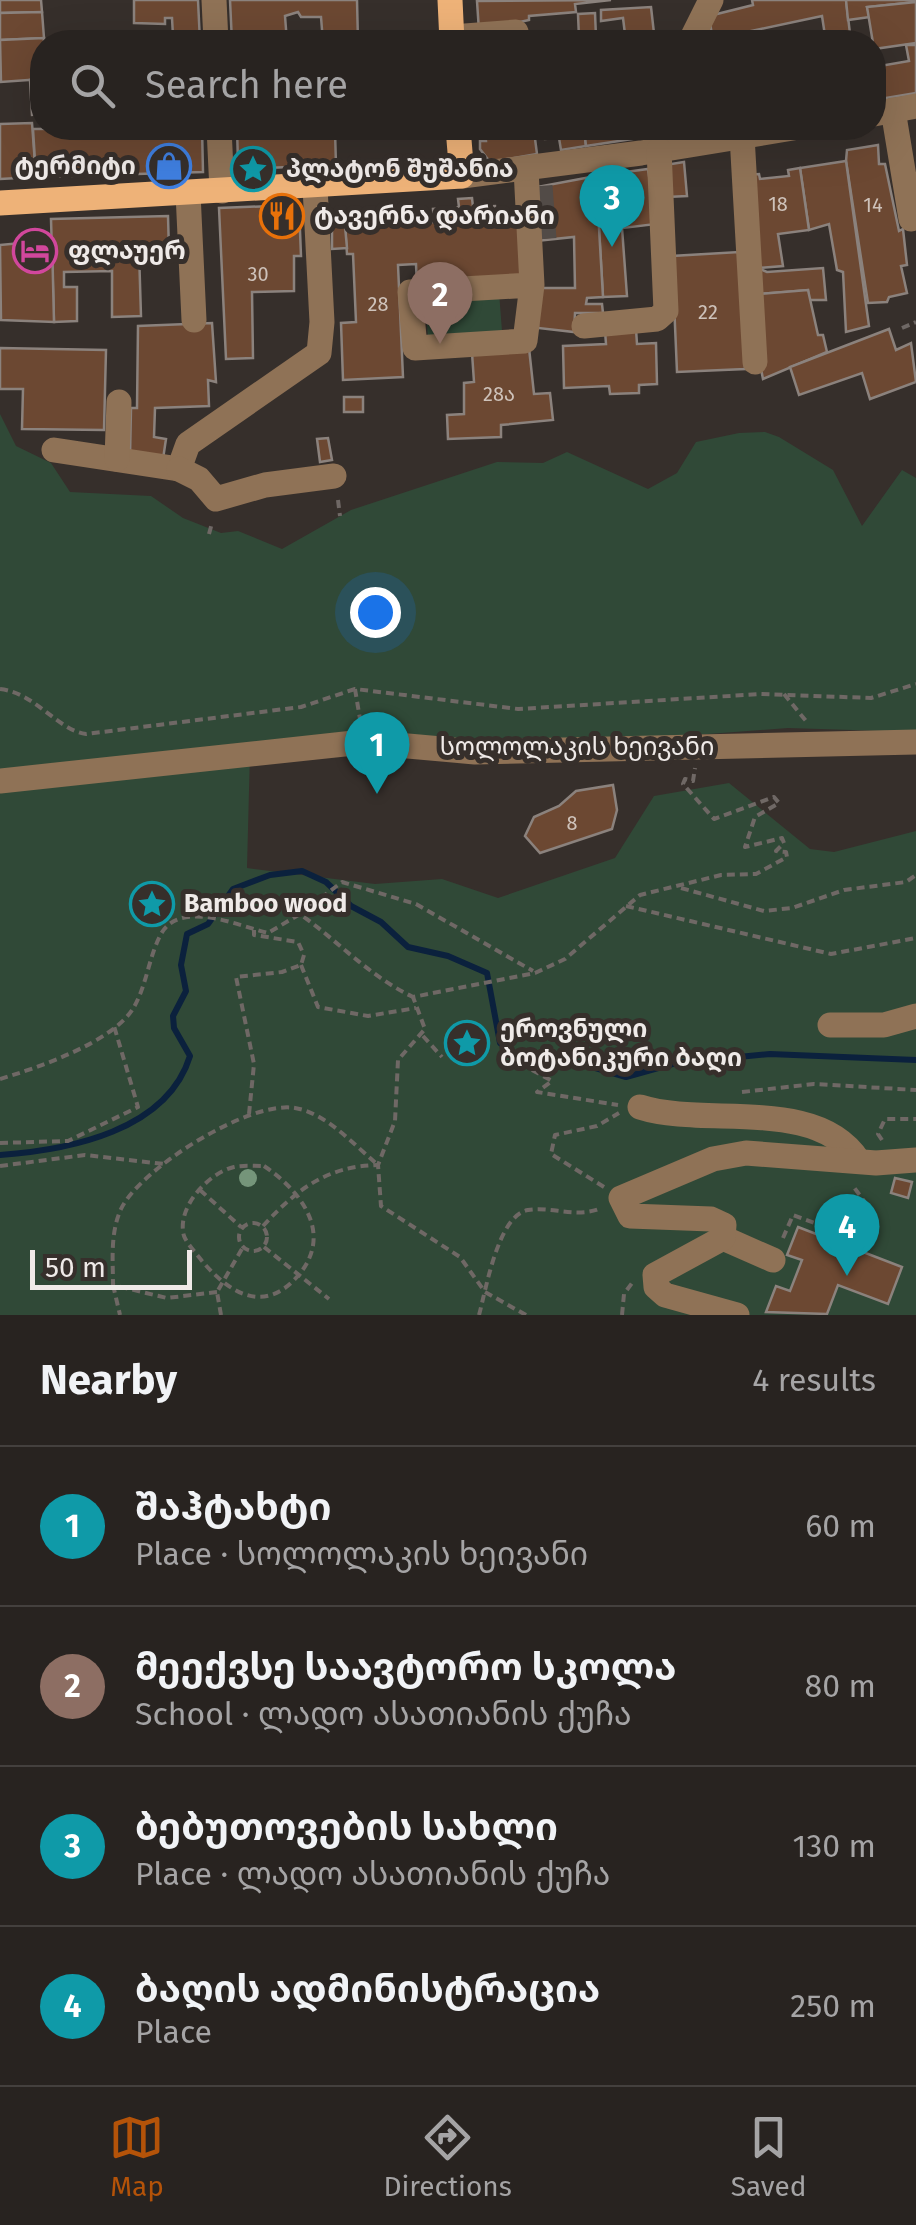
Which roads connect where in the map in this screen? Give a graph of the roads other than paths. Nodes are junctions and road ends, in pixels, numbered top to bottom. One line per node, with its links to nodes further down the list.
1 (214, 0): 4 (street)
2 (450, 0): 5 (main road)
3 (711, 0): 6 (street)
4 (215, 30)
5 (452, 30)
6 (696, 30)
7 (894, 110): 19 (street)
8 (220, 140): 16 (street)
9 (459, 140): 14 (main road)
10 (718, 140): 12 (street)
11 (742, 140): 23 (street)
12 (659, 150): 13 (street); 22 (street)
13 (535, 174): 14 (street); 20 (street)
14 (462, 176): 15 (main road)
15 (316, 187): 16 (main road); 27 (street)
16 (222, 192): 17 (main road)
17 (188, 193): 18 (main road); 21 (street)
18 (0, 203)
19 (911, 219)
20 (532, 285): 20 (street)
21 (194, 320)
22 (584, 326)
23 (755, 362)
24 (120, 402): 26 (street)
25 (54, 450): 26 (street)
26 (117, 459): 27 (street)
27 (179, 469): 28 (street)
28 (334, 476)
29 (916, 742): 30 (street, სოლოლაკის ხეივანი)
30 (0, 781)
31 (916, 1016): 32 (street)
32 (830, 1025)
33 (640, 1107): 35 (street)
34 (916, 1160): 35 (street)
35 (855, 1166): 36 (street)
36 (723, 1238): 37 (street); 38 (street)
37 (773, 1260)
38 (737, 1315)

